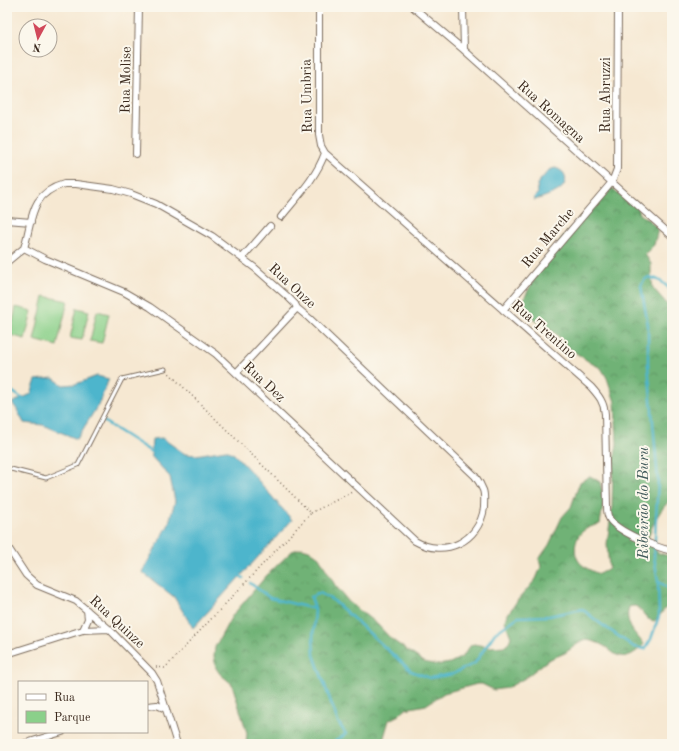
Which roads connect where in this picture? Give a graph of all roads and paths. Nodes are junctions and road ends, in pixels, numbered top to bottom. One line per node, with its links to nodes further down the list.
1 (139, 7): 8 (street, Rua Molise)
2 (318, 7): 7 (street, Rua Umbria)
3 (413, 7): 6 (street, Rua Romagna)
4 (464, 7): 6 (street)
5 (618, 7): 9 (street, Rua Abruzzi)
6 (464, 50): 9 (street, Rua Romagna)
7 (325, 153): 10 (street); 19 (street, Rua Trentino)
8 (136, 154)
9 (612, 182): 14 (street, Rua Romagna); 19 (street, Rua Marche)
10 (281, 217)
11 (7, 220): 12 (street)
12 (31, 222): 15 (street, Rua Onze); 16 (street, Rua Onze)
13 (270, 226): 16 (street)
14 (672, 236)
15 (24, 248): 17 (street); 21 (street, Rua Dez)
16 (242, 258): 18 (street, Rua Onze)
17 (7, 262)
18 (297, 308): 21 (street); 25 (street, Rua Onze)
19 (503, 310): 27 (street, Rua Trentino)
20 (165, 369): 22 (lane); 24 (path)
21 (236, 373): 23 (street, Rua Dez)
22 (7, 468)
23 (359, 488): 24 (path); 25 (street, Rua Dez)
24 (311, 513): 32 (path)
25 (468, 538)
26 (7, 546): 28 (street, Rua Quinze)
27 (672, 551)
28 (87, 610): 29 (street, Rua Quinze); 30 (street)
29 (109, 629): 30 (street); 32 (street, Rua Quinze)
30 (82, 630): 31 (street)
31 (7, 654)
32 (145, 665): 33 (street, Rua Quinze)
33 (160, 691): 34 (street); 35 (street, Rua Quinze)
34 (149, 706): 35 (street)
35 (166, 709): 38 (street, Rua Quinze)
36 (59, 733): 37 (street)
37 (23, 744)
38 (177, 744)

